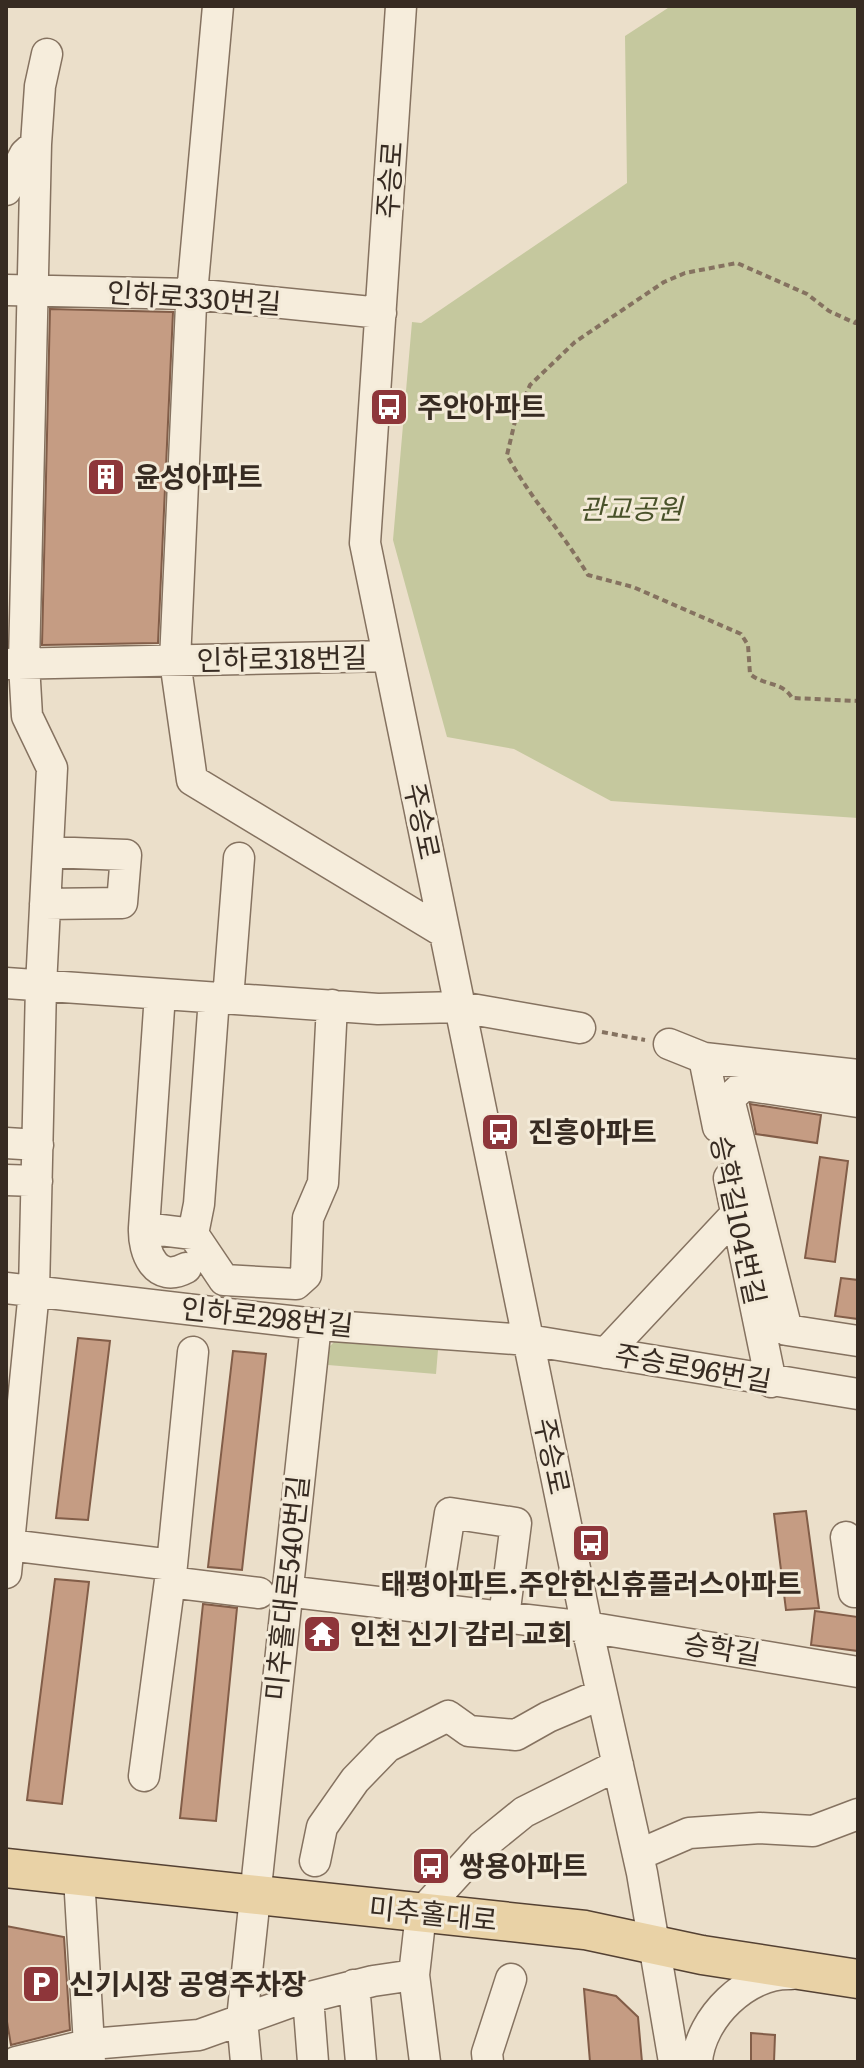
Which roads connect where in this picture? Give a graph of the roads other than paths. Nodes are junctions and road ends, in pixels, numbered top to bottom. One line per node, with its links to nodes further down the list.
1 (218, 6): 7 (street, 인하로318번길)
2 (401, 6): 8 (street, 주승로)
3 (47, 54): 4 (street)
4 (36, 144): 5 (street); 6 (street)
5 (6, 190)
6 (18, 290): 7 (street, 인하로330번길); 11 (street)
7 (192, 294): 8 (street, 인하로330번길); 10 (street, 인하로318번길)
8 (381, 313): 9 (street, 주승로)
9 (388, 656): 10 (street, 인하로318번길); 15 (street, 주승로)
10 (175, 661): 11 (street, 인하로318번길); 15 (street)
11 (15, 664): 12 (street)
12 (48, 852): 14 (street); 14 (street)
13 (239, 858): 19 (street)
14 (45, 904): 17 (street)
15 (445, 933): 21 (street, 주승로)
16 (6, 983): 17 (street)
17 (41, 986): 18 (street); 28 (street)
18 (160, 994): 19 (street); 32 (street)
19 (221, 998): 20 (street); 33 (street)
20 (332, 1005): 21 (street); 33 (street)
21 (460, 1007): 22 (street); 37 (street, 주승로)
22 (580, 1028)
23 (669, 1044): 24 (street)
24 (704, 1058): 25 (street); 31 (street, 승학길104번길)
25 (858, 1075)
26 (858, 1102): 31 (street)
27 (6, 1143): 28 (street)
28 (38, 1145): 30 (street)
29 (6, 1180): 30 (street)
30 (37, 1181): 35 (street)
31 (745, 1208): 38 (street); 40 (street); 41 (street, 승학길104번길)
32 (144, 1228): 33 (street); 34 (street)
33 (193, 1234)
34 (186, 1268)
35 (20, 1289): 36 (street, 인하로298번길); 44 (street)
36 (316, 1324): 37 (street, 인하로298번길); 46 (street, 미추홀대로540번길)
37 (528, 1340): 40 (street, 주승로96번길); 50 (street, 주승로)
38 (858, 1341)
39 (193, 1352): 45 (street)
40 (606, 1353): 41 (street, 주승로96번길)
41 (771, 1382): 42 (street, 주승로96번길)
42 (858, 1394)
43 (846, 1537): 47 (street)
44 (8, 1548): 45 (street)
45 (171, 1573): 46 (street); 54 (street)
46 (272, 1592): 48 (street); 60 (street, 미추홀대로540번길)
47 (858, 1592)
48 (435, 1609): 49 (street); 49 (street)
49 (504, 1617): 50 (street)
50 (587, 1627): 51 (street, 승학길); 52 (street, 주승로)
51 (858, 1672)
52 (602, 1694): 53 (street, 주승로); 57 (street)
53 (618, 1765): 56 (street, 주승로); 61 (street)
54 (144, 1776)
55 (858, 1814): 56 (street)
56 (638, 1855): 62 (street, 주승로)
57 (315, 1861)
58 (6, 1868): 59 (main road, 미추홀대로)
59 (79, 1877): 60 (main road, 미추홀대로); 71 (street)
60 (255, 1894): 61 (main road, 미추홀대로); 68 (street, 미추홀대로540번길)
61 (421, 1913): 62 (main road, 미추홀대로); 63 (street)
62 (656, 1945): 64 (main road, 미추홀대로); 78 (street, 주승로)
63 (414, 1975): 66 (street); 76 (street)
64 (840, 1977): 79 (street)
65 (511, 1979): 77 (street)
66 (354, 1985): 67 (street); 75 (street)
67 (308, 1997): 68 (street); 74 (street)
68 (242, 2019): 69 (street); 73 (street, 미추홀대로540번길)
69 (200, 2048): 70 (street)
70 (150, 2051): 71 (street)
71 (91, 2053): 72 (street)
72 (32, 2060)
73 (246, 2062)
74 (313, 2062)
75 (361, 2062)
76 (425, 2062)
77 (488, 2062)
78 (674, 2062)
79 (697, 2062)

